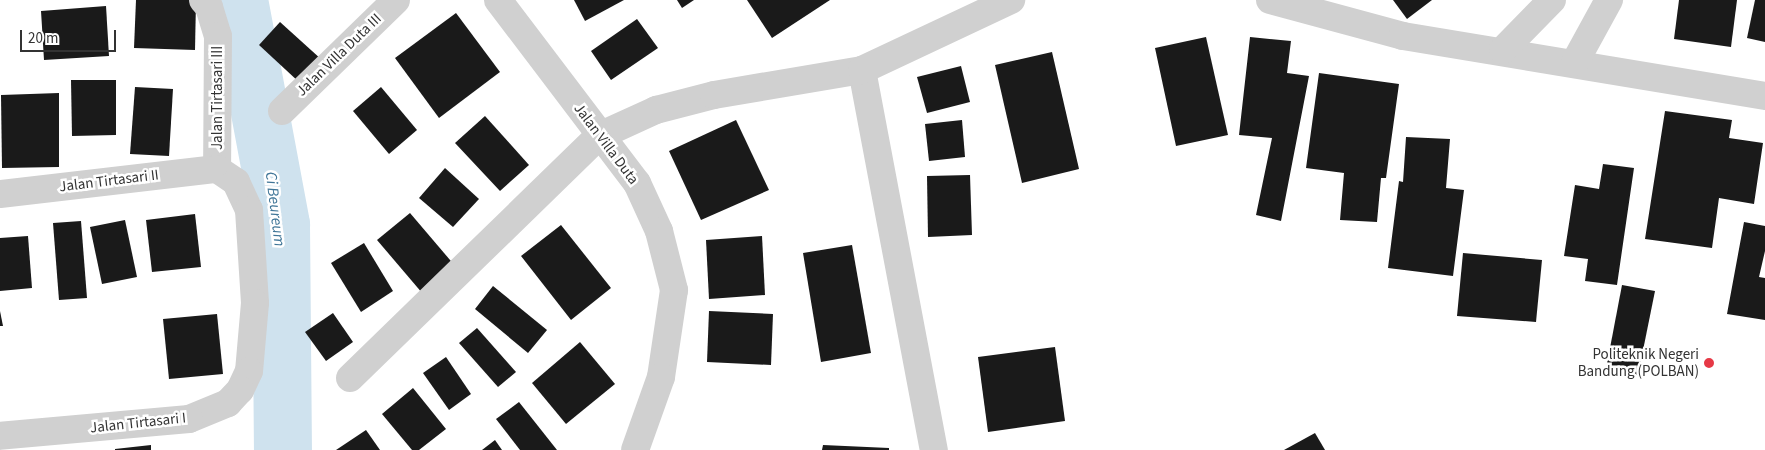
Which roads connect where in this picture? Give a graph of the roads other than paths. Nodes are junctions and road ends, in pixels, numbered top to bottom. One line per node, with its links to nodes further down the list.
1 (203, 0): 14 (street, Jalan Tirtasari III)
2 (396, 0): 12 (street, Jalan Villa Duta III)
3 (498, 0): 13 (street, Jalan Villa Duta)
4 (1011, 0): 10 (street)
5 (1270, 0): 8 (street)
6 (1552, 0): 8 (street)
7 (1609, 0): 9 (street)
8 (1503, 50): 9 (street)
9 (1575, 62): 11 (street)
10 (862, 70): 13 (street); 19 (street)
11 (1765, 96)
12 (282, 111)
13 (600, 136): 16 (street); 18 (street, Jalan Villa Duta)
14 (217, 169): 15 (street, Jalan Tirtasari II); 17 (street, Jalan Tirtasari I)
15 (0, 194)
16 (350, 378)
17 (0, 436)
18 (635, 450)
19 (934, 450)

